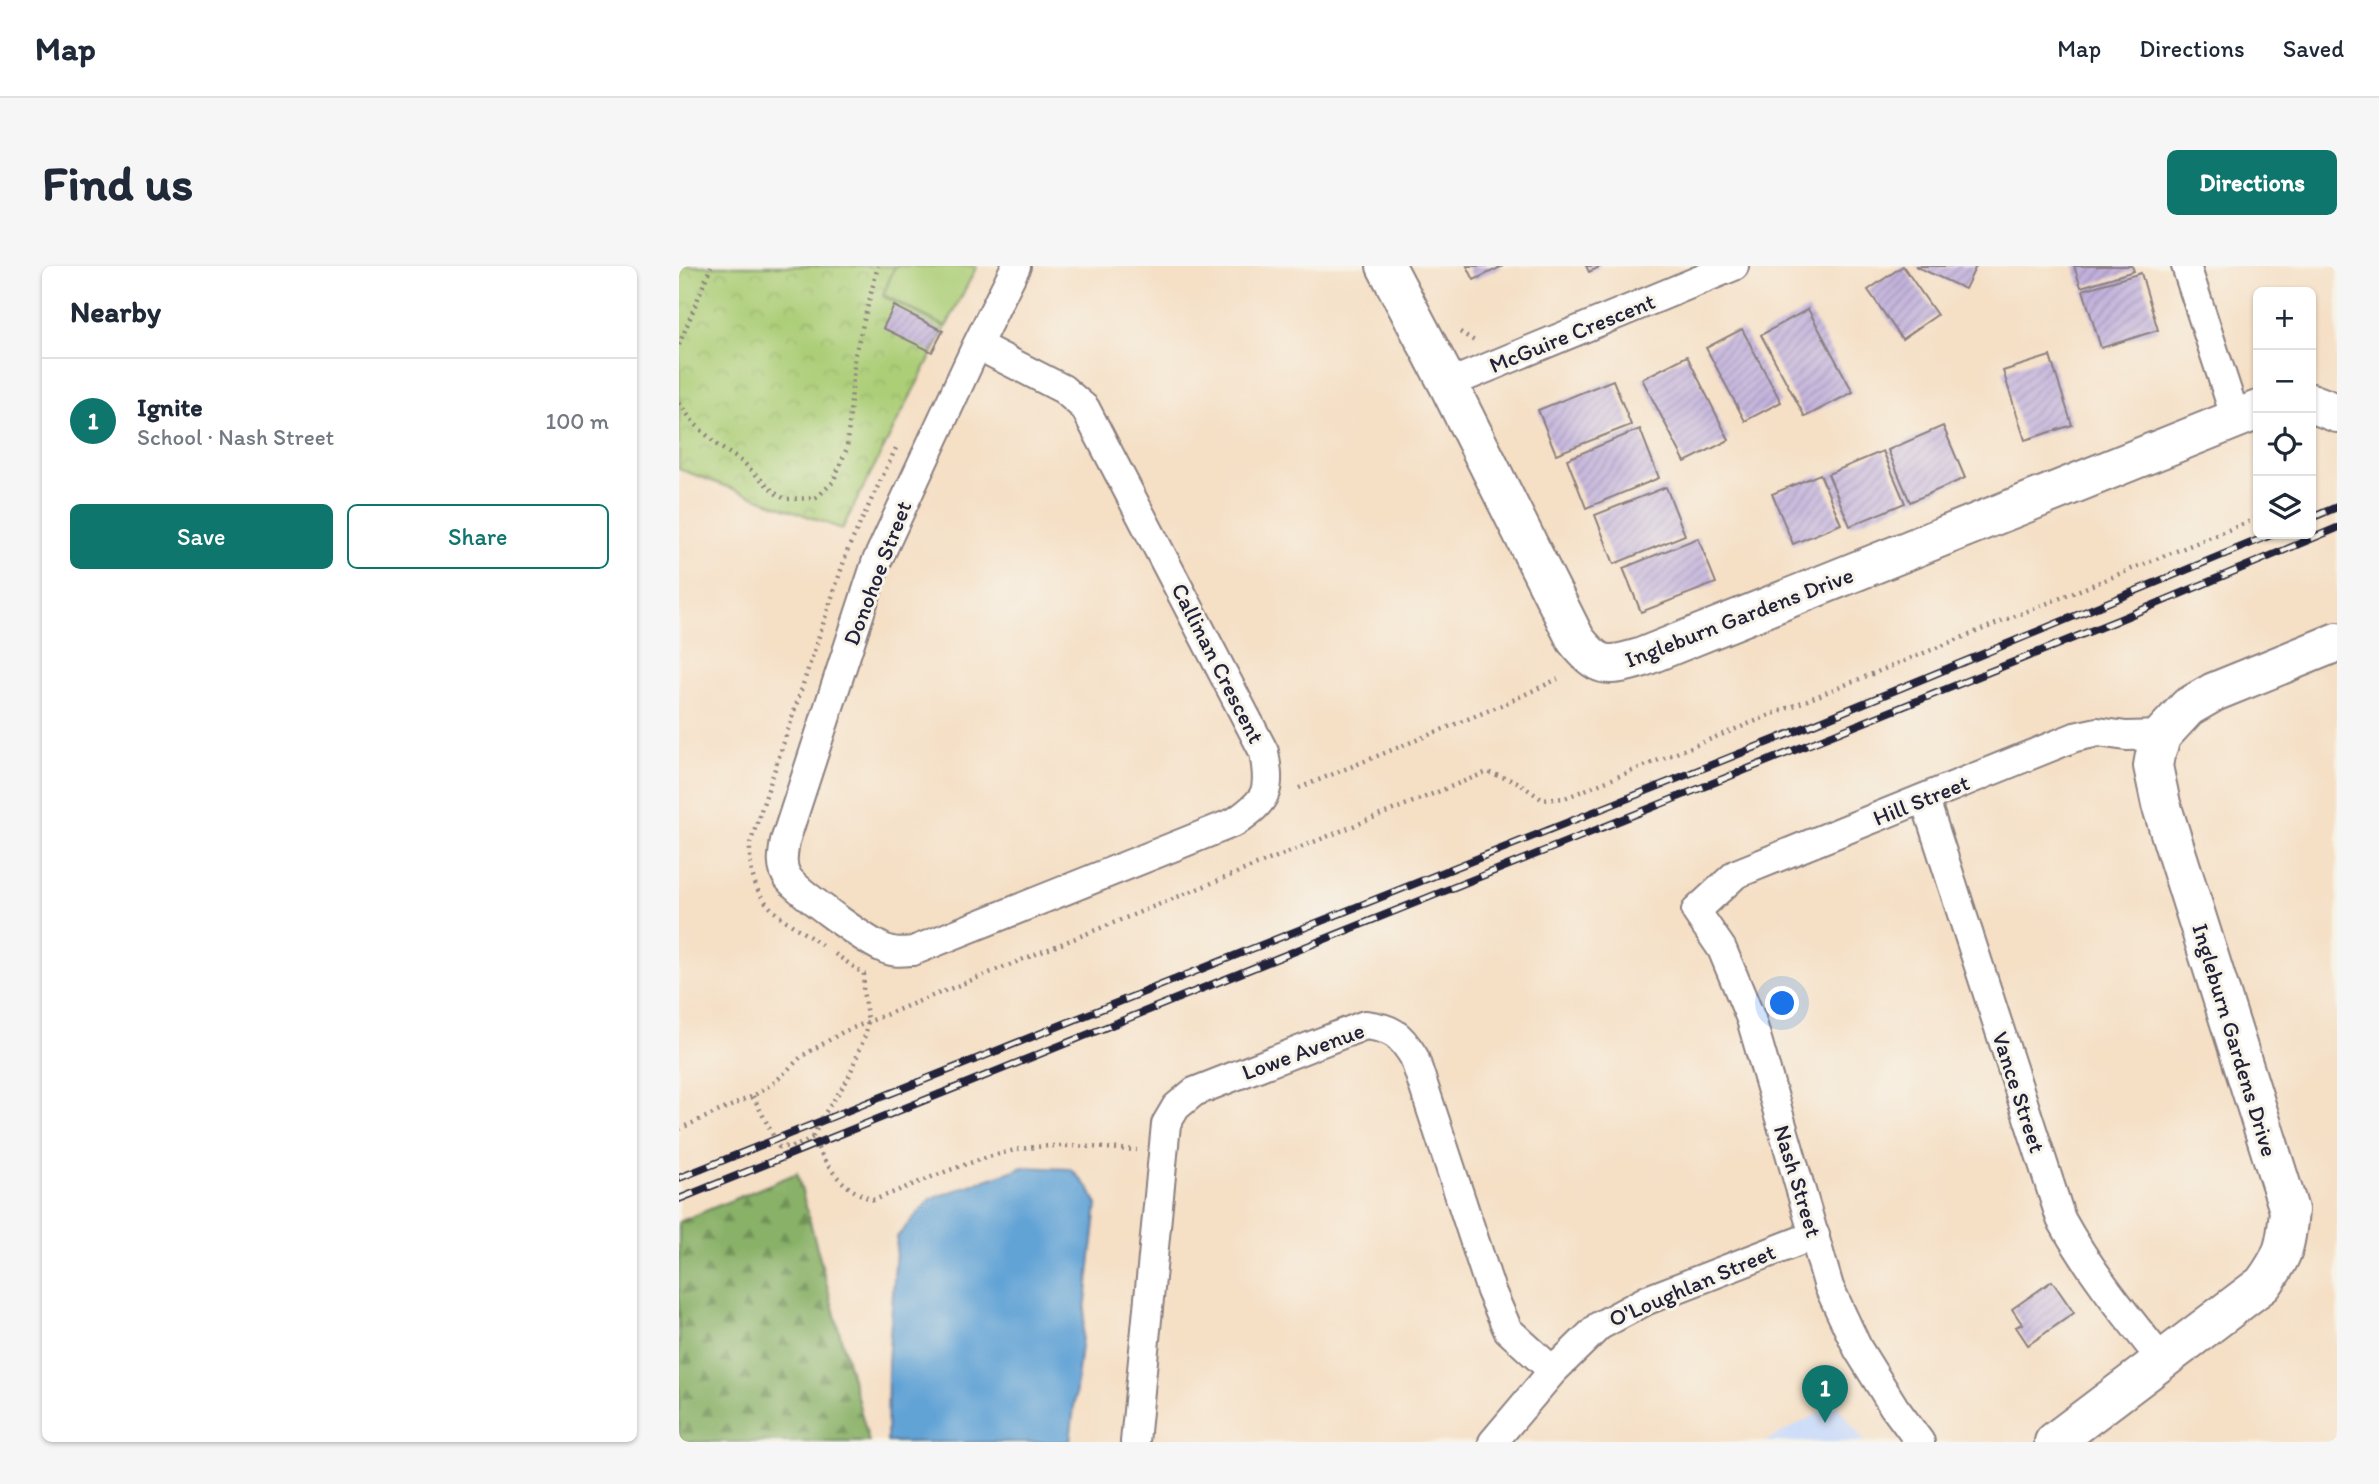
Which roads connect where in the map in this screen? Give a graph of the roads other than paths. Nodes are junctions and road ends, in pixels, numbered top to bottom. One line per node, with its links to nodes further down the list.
1 (1016, 266): 5 (street, Donohoe Street)
2 (1386, 266): 6 (street, Ingleburn Gardens Drive)
3 (1734, 266): 6 (street, McGuire Crescent)
4 (2186, 266): 9 (street)
5 (977, 345): 13 (street, Donohoe Street); 13 (street, Callinan Crescent)
6 (1448, 384): 9 (street, Ingleburn Gardens Drive)
7 (2316, 403): 8 (street)
8 (2337, 414)
9 (2247, 415)
10 (2337, 642): 11 (street, Ingleburn Gardens Drive)
11 (2162, 735): 12 (street, Hill Street); 16 (street, Ingleburn Gardens Drive)
12 (1925, 800): 14 (street, Hill Street); 16 (street, Vance Street)
13 (799, 890)
14 (1696, 911): 15 (street, Nash Street)
15 (1815, 1235): 17 (street, O'Loughlan Street); 20 (street, Nash Street)
16 (2161, 1359): 21 (street, Ingleburn Gardens Drive)
17 (1553, 1371): 18 (street, Lowe Avenue); 19 (street, O'Loughlan Street)
18 (1135, 1442)
19 (1493, 1442)
20 (1920, 1442)
21 (2054, 1442)

